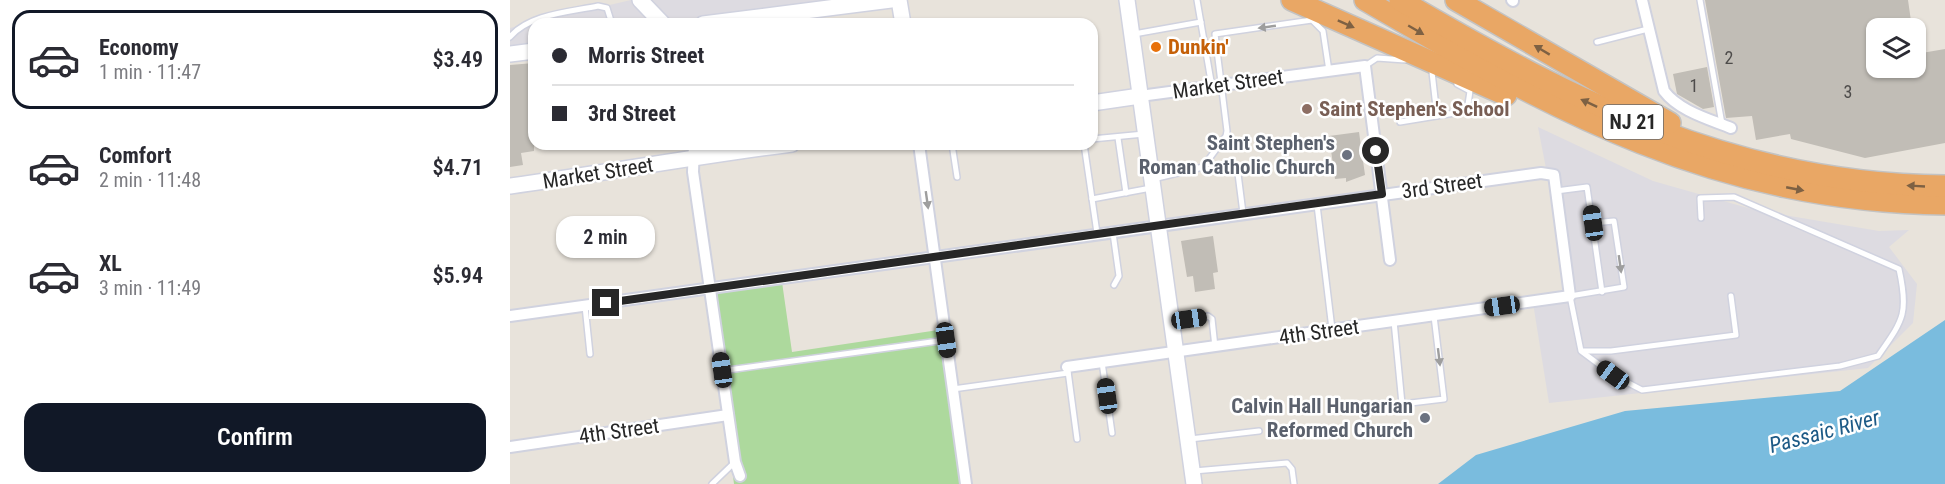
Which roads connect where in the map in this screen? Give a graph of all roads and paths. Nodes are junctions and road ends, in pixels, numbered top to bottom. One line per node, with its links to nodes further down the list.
1 (640, 0): 14 (street)
2 (891, 0): 15 (street)
3 (899, 0): 16 (street)
4 (1127, 0): 20 (street)
5 (1197, 0): 17 (lane)
6 (1292, 0): 46 (highway, one-way to 46)
7 (1365, 0): 46 (highway, NJ 21, one-way to 46)
8 (1400, 0): 49 (highway, NJ 21, one-way to 8)
9 (1456, 0): 49 (highway, one-way to 9)
10 (1642, 0): 19 (street)
11 (1700, 0): 37 (lane)
12 (547, 18): 13 (lane)
13 (610, 18)
14 (657, 18)
15 (750, 18)
16 (902, 18)
17 (1200, 22): 20 (lane); 32 (lane)
18 (528, 24): 21 (lane)
19 (1648, 29): 22 (lane); 37 (street)
20 (1132, 35): 33 (street)
21 (510, 37)
22 (1597, 42)
23 (528, 52): 24 (street)
24 (510, 54)
25 (1413, 63): 26 (lane)
26 (1365, 66): 28 (street, Market Street); 54 (street)
27 (1426, 68): 29 (lane)
28 (1329, 71): 32 (street, Market Street); 32 (lane, one-way to 32)
29 (1432, 72): 30 (lane); 35 (lane)
30 (1441, 76)
31 (1450, 81): 35 (lane)
32 (1216, 86): 33 (street, Market Street); 48 (lane)
33 (1140, 96): 34 (street, Market Street); 38 (street)
34 (1098, 102)
35 (1437, 116): 36 (lane)
36 (1400, 122)
37 (1726, 126)
38 (1145, 134): 40 (lane); 48 (street)
39 (1098, 137): 40 (lane)
40 (1118, 138): 53 (lane)
41 (694, 150): 50 (street, Market Street); 67 (street)
42 (920, 150): 64 (street, one-way to 64)
43 (953, 150): 47 (lane)
44 (1085, 150): 55 (lane)
45 (1237, 166): 58 (lane)
46 (1738, 176): 57 (highway, NJ 21, one-way to 57)
47 (957, 177)
48 (1152, 183): 53 (lane); 61 (street)
49 (1887, 184): 51 (highway, NJ 21, one-way to 49)
50 (510, 186)
51 (1945, 186)
52 (1556, 191): 54 (street, 3rd Street); 60 (lane); 69 (street)
53 (1126, 193): 55 (lane)
54 (1382, 194): 56 (street, 3rd Street); 65 (street)
55 (1092, 199): 63 (lane)
56 (1316, 203): 58 (street, 3rd Street); 76 (lane)
57 (1945, 204)
58 (1243, 213): 61 (street, 3rd Street)
59 (1701, 218): 79 (lane)
60 (1593, 223): 68 (lane); 68 (lane, one-way to 68)
61 (1158, 224): 62 (street, 3rd Street); 80 (street)
62 (1113, 231): 63 (street, 3rd Street); 66 (lane)
63 (1097, 233): 64 (street, 3rd Street)
64 (935, 257): 67 (street, 3rd Street); 77 (street)
65 (1390, 260)
66 (1114, 285)
67 (710, 290): 71 (street, 3rd Street); 83 (street)
68 (1602, 292): 69 (lane)
69 (1570, 296): 73 (street, 4th Street); 79 (lane)
70 (1731, 296): 79 (lane)
71 (585, 306): 72 (street, 3rd Street); 81 (lane)
72 (510, 316)
73 (1434, 316): 75 (street, 4th Street); 75 (lane, one-way to 75)
74 (1189, 319): 78 (lane)
75 (1394, 321): 76 (street, 4th Street)
76 (1332, 330): 78 (street, 4th Street)
77 (946, 340): 83 (lane); 85 (street)
78 (1215, 347): 80 (street, 4th Street)
79 (1581, 351)
80 (1176, 352): 82 (street, 4th Street); 90 (street)
81 (590, 354)
82 (1102, 362): 84 (street, 4th Street); 88 (lane)
83 (722, 370): 86 (street)
84 (1068, 370): 85 (lane); 89 (lane)
85 (953, 389): 96 (street)
86 (728, 415): 91 (street, 4th Street); 92 (street)
87 (1259, 431): 90 (lane)
88 (1112, 433)
89 (1077, 439)
90 (1188, 439): 94 (street)
91 (510, 447)
92 (735, 462): 93 (street); 95 (lane)
93 (740, 476)
94 (1194, 478): 97 (lane)
95 (712, 484)
96 (966, 484)
97 (1294, 484)

